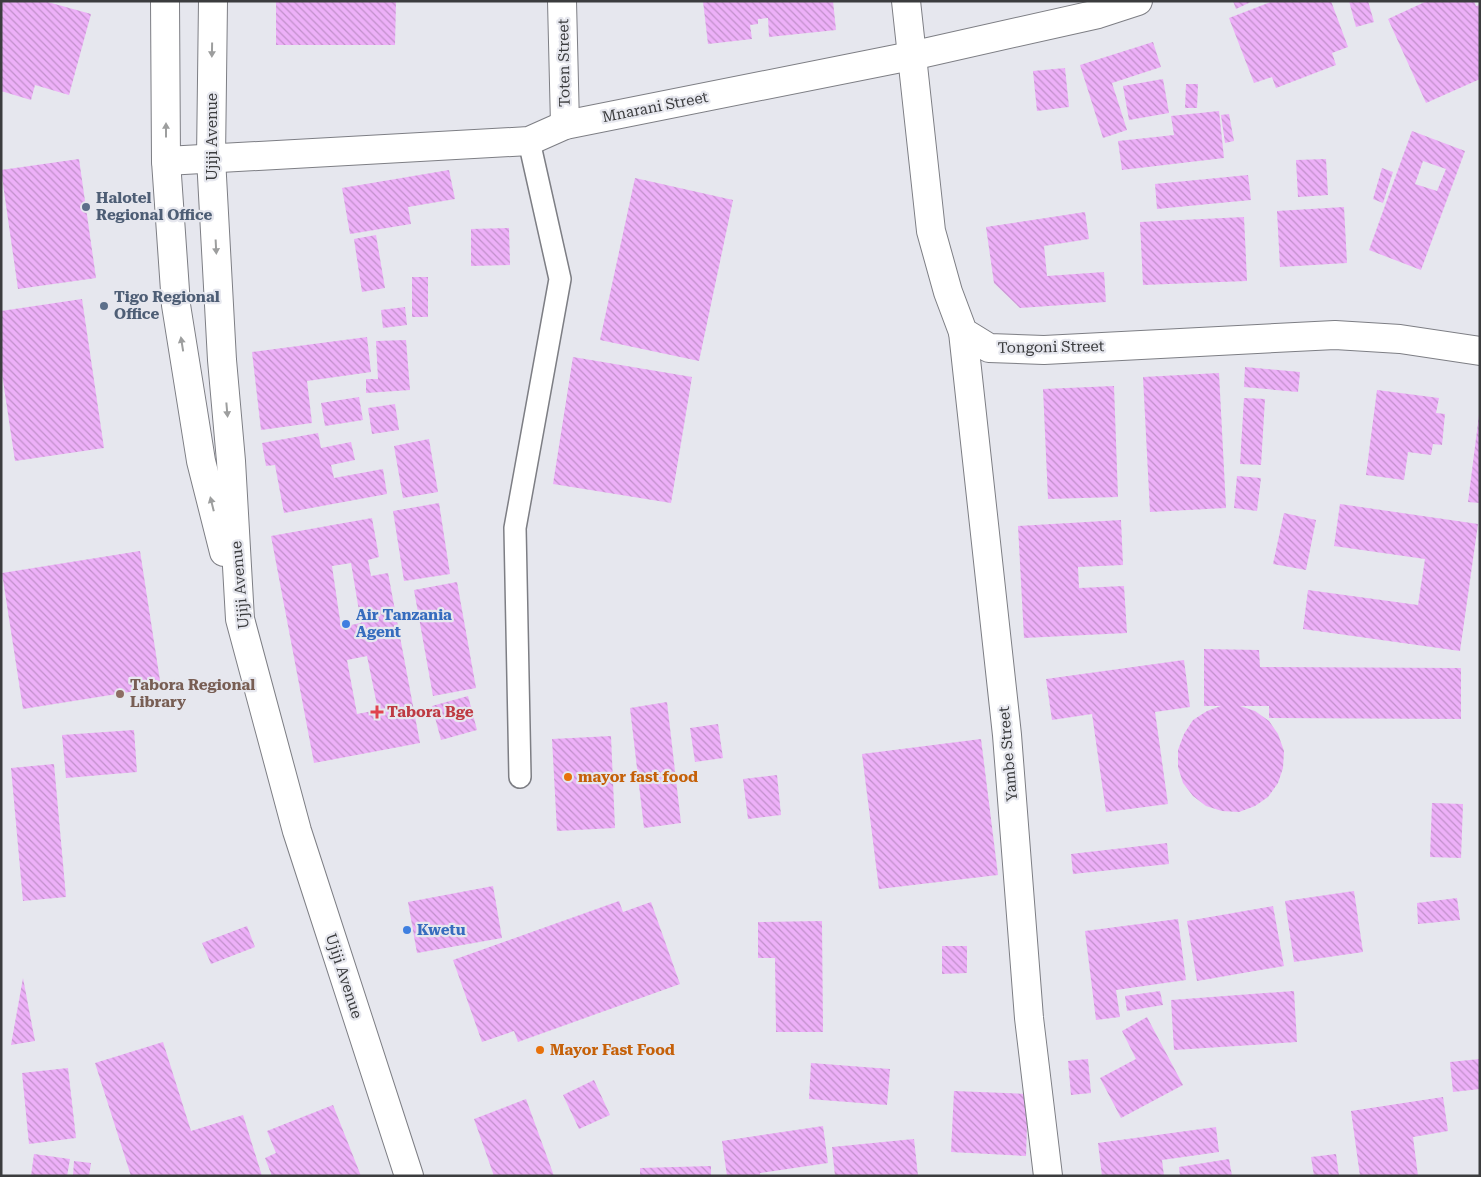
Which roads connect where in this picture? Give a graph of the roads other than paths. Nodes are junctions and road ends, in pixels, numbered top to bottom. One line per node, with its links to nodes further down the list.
1 (165, 1): 10 (main road, one-way to 1)
2 (213, 1): 9 (main road, Ujiji Avenue, one-way to 9)
3 (562, 1): 7 (main road, Toten Street)
4 (906, 1): 6 (main road)
5 (1138, 1): 6 (main road, Mnarani Street)
6 (911, 56): 7 (main road, Mnarani Street); 11 (main road)
7 (565, 125): 8 (main road, Mnarani Street)
8 (529, 141): 9 (main road, Mnarani Street); 14 (lane)
9 (211, 158): 10 (main road, Mnarani Street); 13 (main road, Ujiji Avenue, one-way to 13)
10 (166, 160): 13 (main road, one-way to 10)
11 (963, 332): 12 (main road, Tongoni Street); 16 (main road, Yambe Street)
12 (1480, 351)
13 (240, 619): 15 (main road, Ujiji Avenue)
14 (520, 777)
15 (409, 1176)
16 (1048, 1176)

